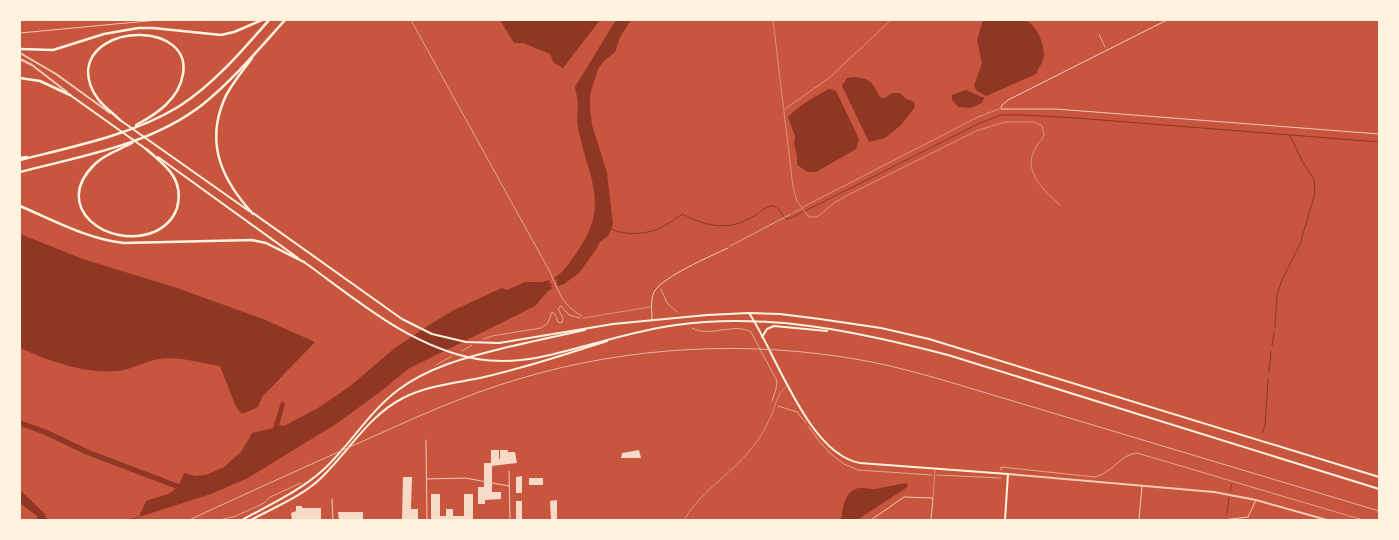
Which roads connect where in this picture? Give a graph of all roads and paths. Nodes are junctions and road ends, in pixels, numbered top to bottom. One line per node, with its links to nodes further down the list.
1 (158, 20): 9 (street)
2 (262, 20): 11 (highway)
3 (269, 20): 21 (highway)
4 (285, 20): 12 (highway)
5 (412, 20): 38 (path)
6 (773, 20): 19 (lane)
7 (891, 20): 19 (lane)
8 (1167, 20): 13 (street)
9 (20, 33)
10 (1099, 34): 13 (path)
11 (20, 49)
12 (259, 50): 23 (highway); 31 (highway)
13 (1106, 50): 18 (street)
14 (20, 53): 20 (street)
15 (20, 59): 17 (street)
16 (20, 78): 17 (highway)
17 (70, 95): 24 (main road)
18 (1001, 109): 22 (street); 29 (lane)
19 (783, 110): 29 (lane)
20 (120, 120): 21 (highway); 31 (main road)
21 (125, 130): 25 (highway)
22 (1379, 134)
23 (140, 139): 24 (highway); 26 (highway)
24 (146, 149): 33 (main road)
25 (20, 159)
26 (20, 172)
27 (1060, 205): 29 (lane)
28 (20, 206): 33 (highway)
29 (803, 209): 30 (lane)
30 (793, 213): 32 (path)
31 (253, 214): 41 (main road)
32 (728, 248): 34 (street)
33 (304, 262): 45 (main road)
34 (659, 286): 35 (street); 36 (path)
35 (651, 307): 38 (lane); 39 (street)
36 (677, 312)
37 (749, 313): 39 (main road); 40 (main road); 60 (main road)
38 (583, 318): 46 (path)
39 (652, 320): 41 (main road)
40 (754, 322): 43 (main road); 44 (main road); 45 (main road)
41 (595, 328): 71 (main road)
42 (692, 328): 52 (path)
43 (833, 331): 44 (main road); 65 (main road)
44 (762, 337): 51 (main road)
45 (609, 340): 72 (main road)
46 (480, 341)
47 (476, 343): 48 (path)
48 (460, 352)
49 (452, 356): 50 (path)
50 (431, 367)
51 (787, 386): 52 (lane); 54 (main road)
52 (776, 404): 58 (path); 76 (lane)
53 (426, 440): 61 (street)
54 (935, 469): 57 (main road); 58 (lane)
55 (1001, 470): 86 (path)
56 (509, 471): 63 (street)
57 (1008, 474): 64 (street); 81 (main road)
58 (935, 475): 59 (path); 66 (lane)
59 (1001, 476)
60 (1379, 477)
61 (427, 479): 63 (street); 74 (street)
62 (307, 480): 70 (path)
63 (509, 486): 75 (street)
64 (1142, 486): 68 (street); 82 (street)
65 (1379, 488)
66 (933, 498): 79 (street); 80 (street)
67 (332, 499): 73 (street)
68 (1256, 500): 69 (street); 85 (street)
69 (1248, 517): 83 (street); 84 (street)
70 (219, 520)
71 (242, 520)
72 (251, 520)
73 (333, 520)
74 (427, 520)
75 (510, 520)
76 (684, 520)
77 (730, 520): 78 (street)
78 (745, 520)
79 (871, 520)
80 (931, 520)
81 (1005, 520)
82 (1139, 520)
83 (1222, 520)
84 (1249, 520)
85 (1327, 520)
86 (1363, 520)

